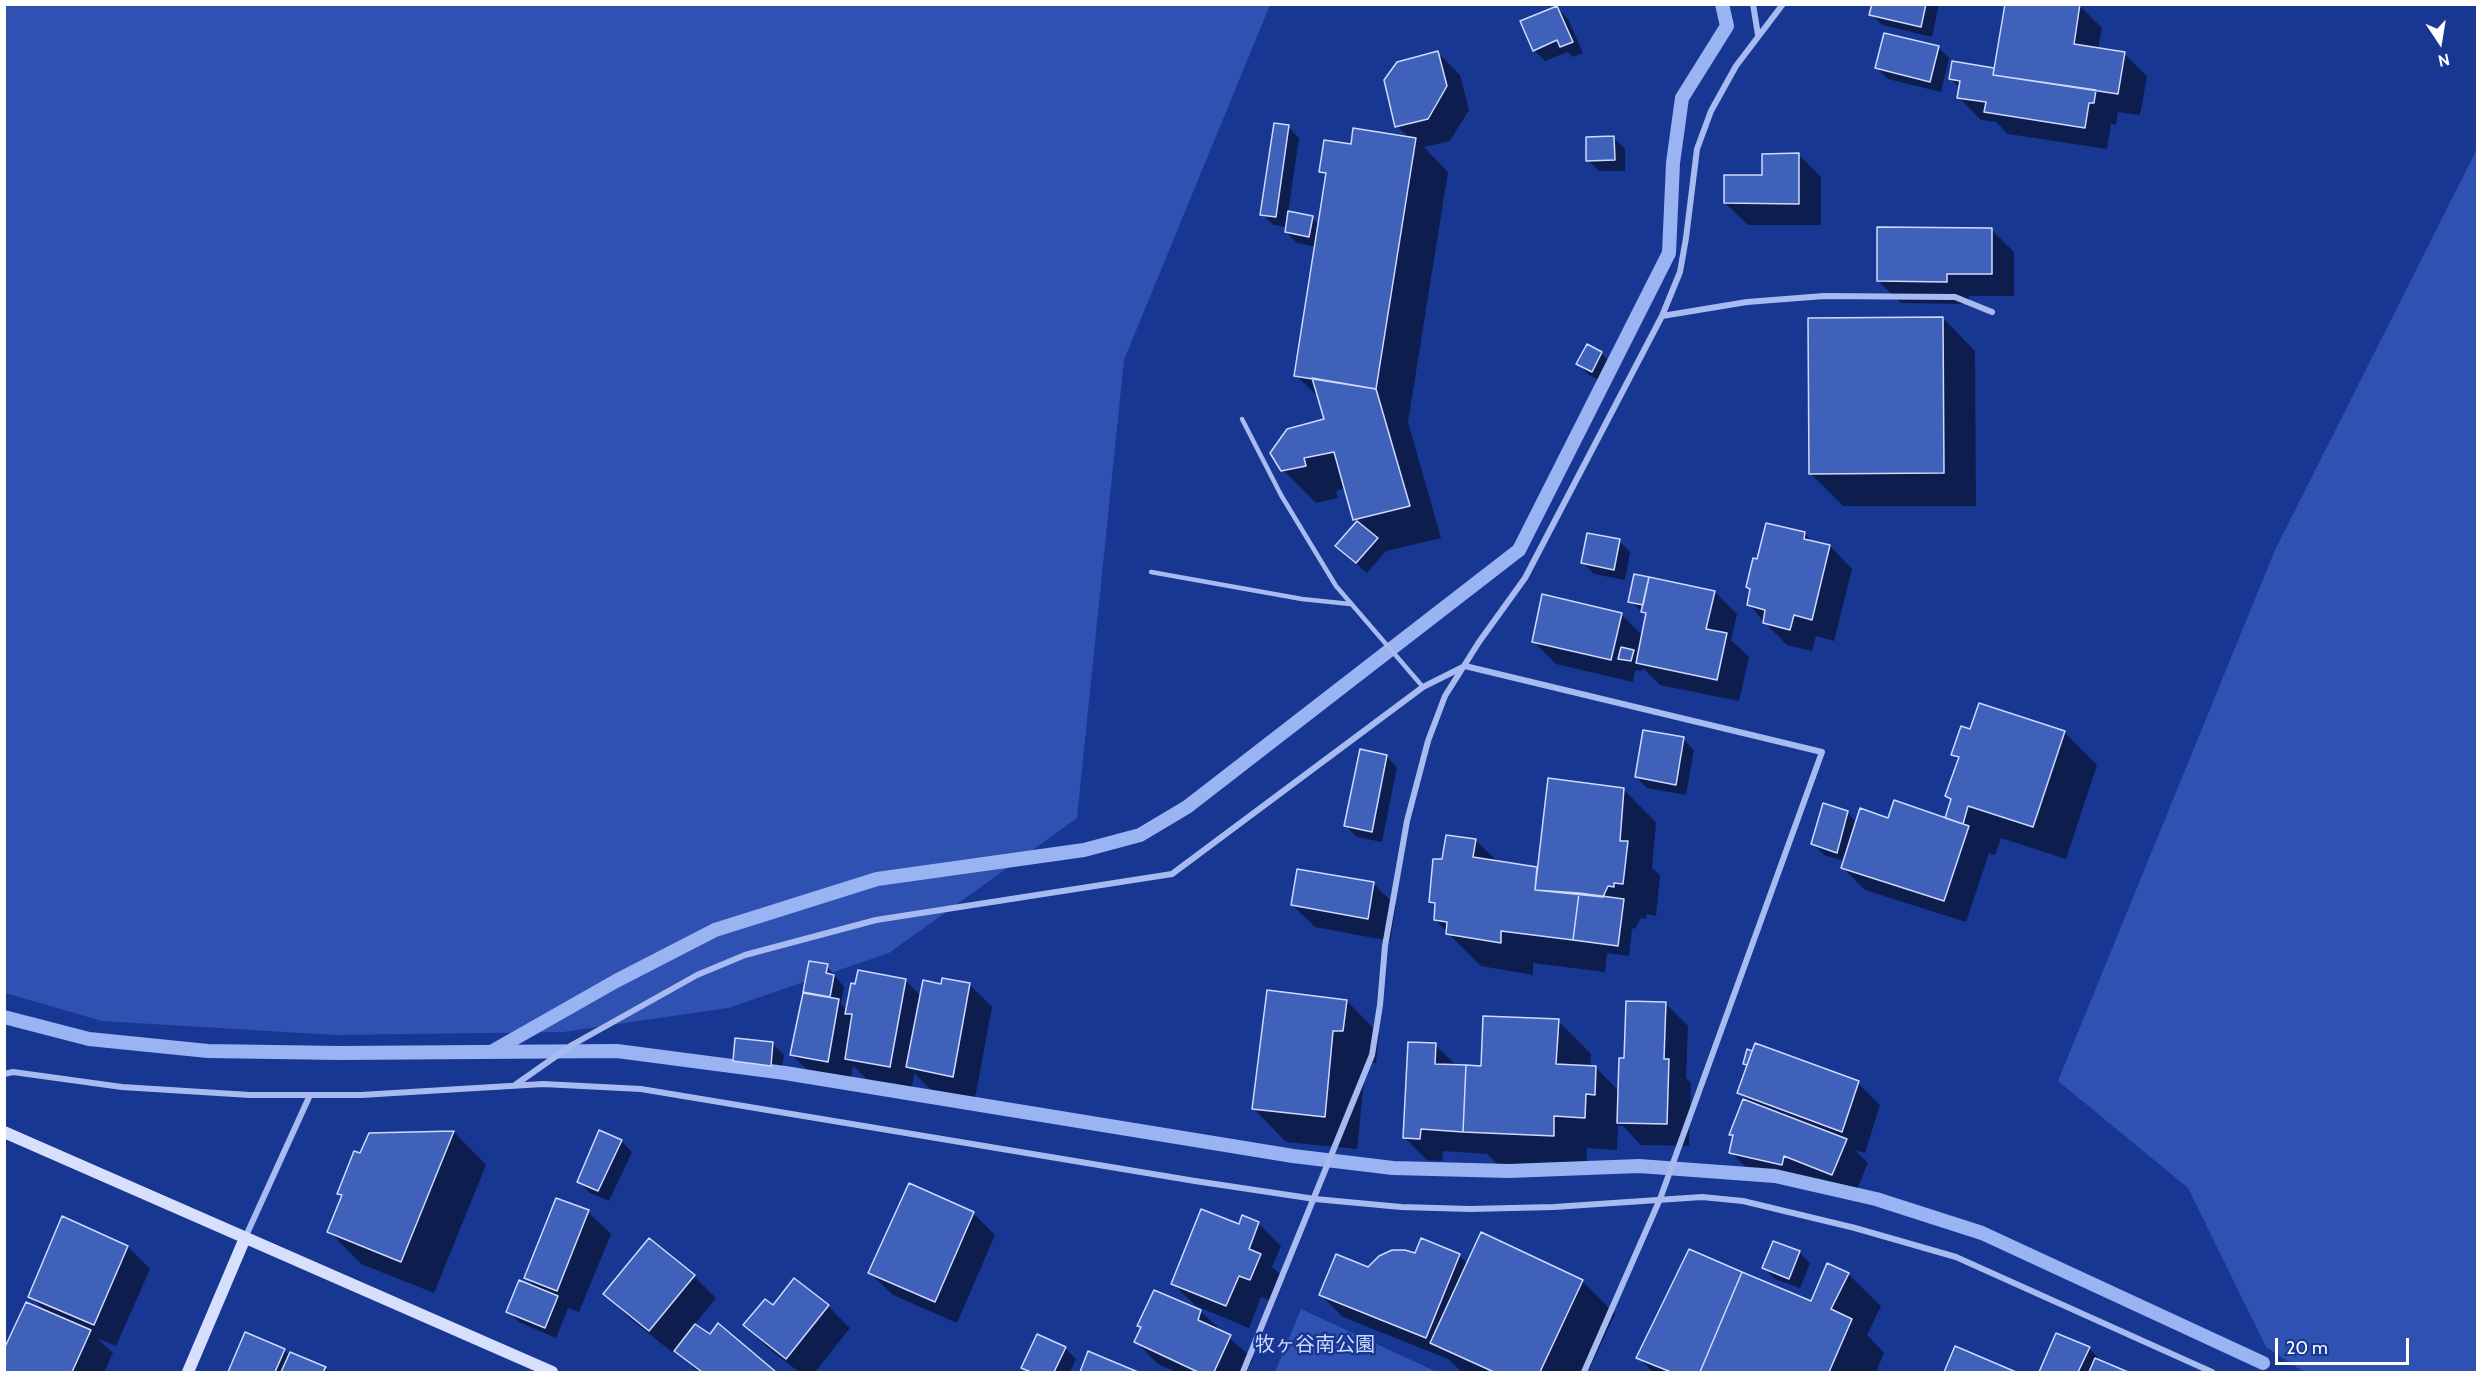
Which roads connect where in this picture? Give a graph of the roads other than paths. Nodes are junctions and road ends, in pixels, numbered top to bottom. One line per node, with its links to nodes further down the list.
1 (1753, 4): 3 (street)
2 (1784, 4): 3 (street)
3 (1758, 35): 5 (street)
4 (1992, 312): 5 (street)
5 (1662, 316): 9 (street)
6 (1242, 419): 8 (lane)
7 (1151, 572): 8 (lane)
8 (1350, 603): 10 (lane)
9 (1465, 666): 10 (street); 15 (street); 16 (street)
10 (1423, 687): 12 (street)
11 (4, 1074): 13 (street)
12 (515, 1085): 13 (street); 15 (street)
13 (310, 1095): 17 (street)
14 (4, 1132): 17 (street)
15 (1314, 1199): 16 (street); 20 (street)
16 (1660, 1199): 21 (street); 22 (street)
17 (244, 1238): 18 (street); 19 (street)
18 (188, 1372)
19 (552, 1372)
20 (1243, 1372)
21 (1584, 1372)
22 (2212, 1372)

